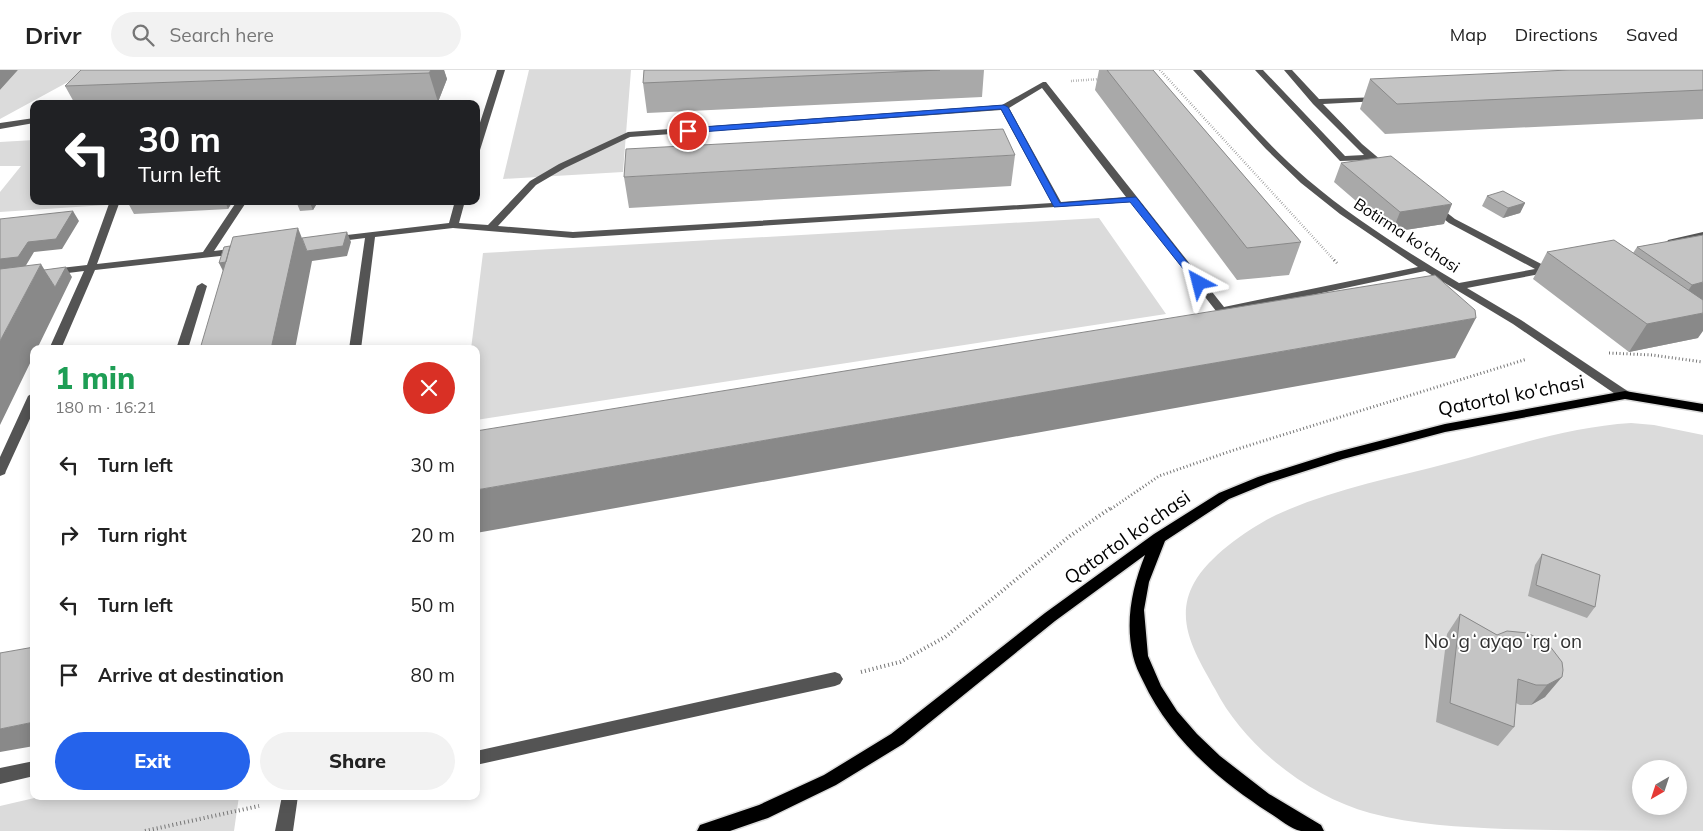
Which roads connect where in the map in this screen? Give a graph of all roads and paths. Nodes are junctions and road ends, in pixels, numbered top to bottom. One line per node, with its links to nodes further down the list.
1 (501, 70): 13 (street)
2 (1160, 70): 33 (path)
3 (1197, 70): 31 (street, Botirma ko'chasi)
4 (1259, 70): 14 (street)
5 (1288, 70): 9 (street)
6 (1103, 79): 7 (path)
7 (1043, 84): 10 (street); 16 (street)
8 (1385, 98): 9 (street)
9 (1316, 102): 14 (street)
10 (1004, 107): 21 (street); 23 (street)
11 (30, 121): 12 (street)
12 (0, 126)
13 (480, 137)
14 (1370, 157): 15 (street)
15 (1392, 174)
16 (1132, 199): 21 (street); 36 (street)
17 (1429, 204): 35 (street)
18 (114, 205): 30 (street)
19 (239, 205): 29 (street)
20 (459, 205): 22 (street)
21 (1058, 205): 23 (street)
22 (453, 225): 23 (street); 24 (street)
23 (491, 228)
24 (370, 234): 26 (street); 40 (street)
25 (1703, 235): 27 (street)
26 (322, 240)
27 (1666, 243)
28 (245, 250): 29 (street)
29 (206, 255): 30 (street)
30 (91, 267): 32 (street); 38 (street)
31 (1427, 268): 33 (street); 35 (street, Botirma ko'chasi)
32 (46, 273)
33 (1356, 283): 36 (street)
34 (202, 286): 39 (street)
35 (1460, 286): 41 (street, Botirma ko'chasi)
36 (1221, 310): 37 (street)
37 (1213, 326)
38 (57, 345)
39 (183, 345)
40 (356, 345)
41 (1625, 395): 42 (main road, Qatortol ko'chasi); 47 (main road, Qatortol ko'chasi)
42 (1644, 398): 44 (main road); 45 (main road)
43 (30, 405): 46 (street)
44 (1703, 408)
45 (1703, 414)
46 (0, 471)
47 (1159, 538): 56 (main road, Qatortol ko'chasi); 57 (main road)
48 (835, 679): 49 (street)
49 (480, 757)
50 (30, 769): 51 (street)
51 (0, 776)
52 (281, 800): 54 (path)
53 (293, 800): 55 (street)
54 (145, 831)
55 (284, 831)
56 (706, 831)
57 (1316, 831)

